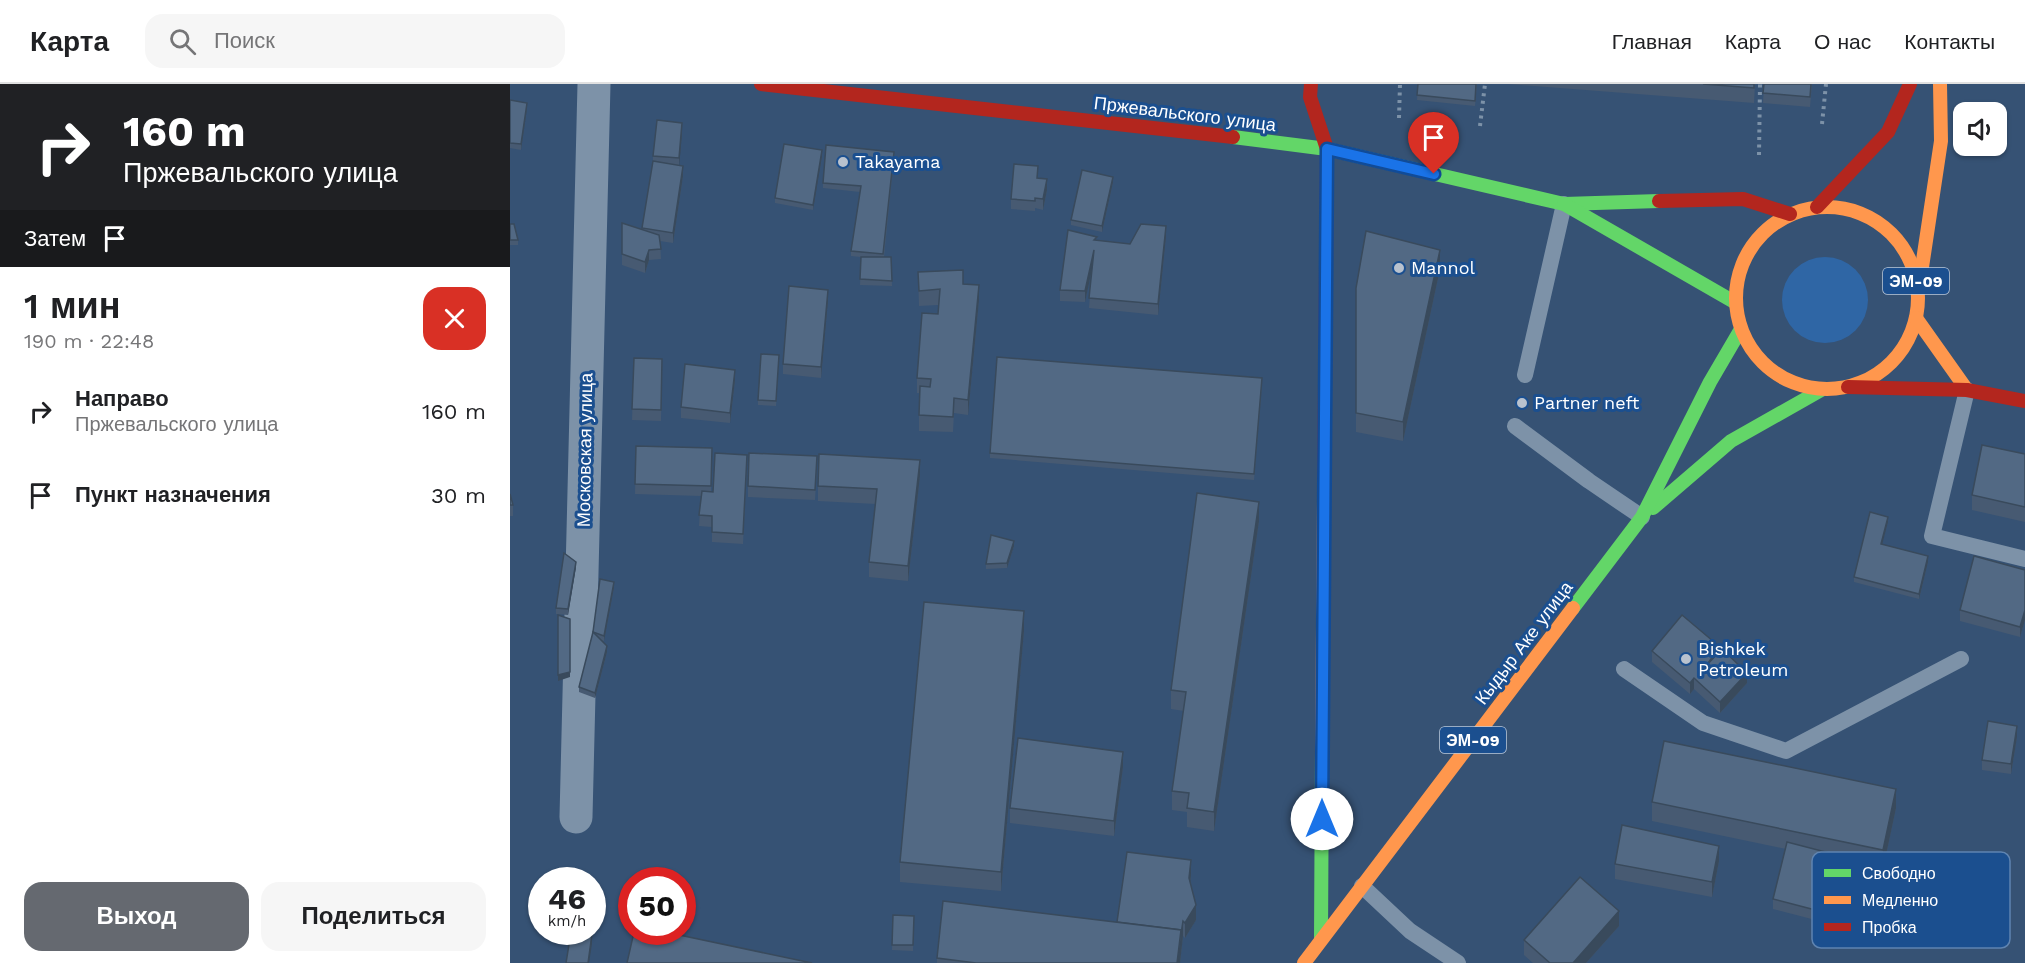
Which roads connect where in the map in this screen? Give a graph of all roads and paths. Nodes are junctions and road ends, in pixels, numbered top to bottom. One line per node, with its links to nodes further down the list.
1 (594, 84): 34 (street, Московская улица)
2 (761, 84): 11 (main road, Пржевальского улица)
3 (942, 84): 11 (lane)
4 (1311, 84): 15 (main road)
5 (1400, 84): 12 (path)
6 (1485, 84): 14 (path)
7 (1760, 84): 16 (path)
8 (1826, 84): 13 (path)
9 (1910, 84): 18 (main road)
10 (1940, 84): 20 (main road, ЭМ-09)
11 (939, 103): 15 (main road, Пржевальского улица)
12 (1399, 118)
13 (1822, 124)
14 (1480, 126)
15 (1327, 149): 17 (main road, Пржевальского улица); 36 (main road)
16 (1759, 155)
17 (1564, 204): 19 (main road, Пржевальского улица); 21 (main road, Пржевальского улица); 24 (lane)
18 (1816, 207): 19 (main road, ЭМ-09); 20 (main road, ЭМ-09)
19 (1790, 214): 21 (main road, ЭМ-09)
20 (1918, 295): 22 (main road, ЭМ-09)
21 (1736, 303): 23 (main road, ЭМ-09)
22 (1916, 318): 25 (main road, ЭМ-09); 27 (main road)
23 (1741, 330): 26 (main road, ЭМ-09); 30 (main road, Кыдыр Аке улица / ЭМ-09)
24 (1525, 375)
25 (1848, 387): 26 (main road, ЭМ-09); 27 (main road)
26 (1823, 389): 30 (main road, Кыдыр Аке улица / ЭМ-09)
27 (1967, 390): 28 (main road); 31 (lane)
28 (2025, 401)
29 (1515, 426): 30 (lane)
30 (1642, 517): 35 (main road, Кыдыр Аке улица / ЭМ-09)
31 (2025, 559)
32 (1961, 659): 33 (lane)
33 (1624, 669)
34 (576, 817)
35 (1362, 886): 36 (main road, Кыдыр Аке улица / ЭМ-09); 38 (lane)
36 (1321, 939): 37 (main road, Кыдыр Аке улица / ЭМ-09)
37 (1304, 963)
38 (1458, 963)

